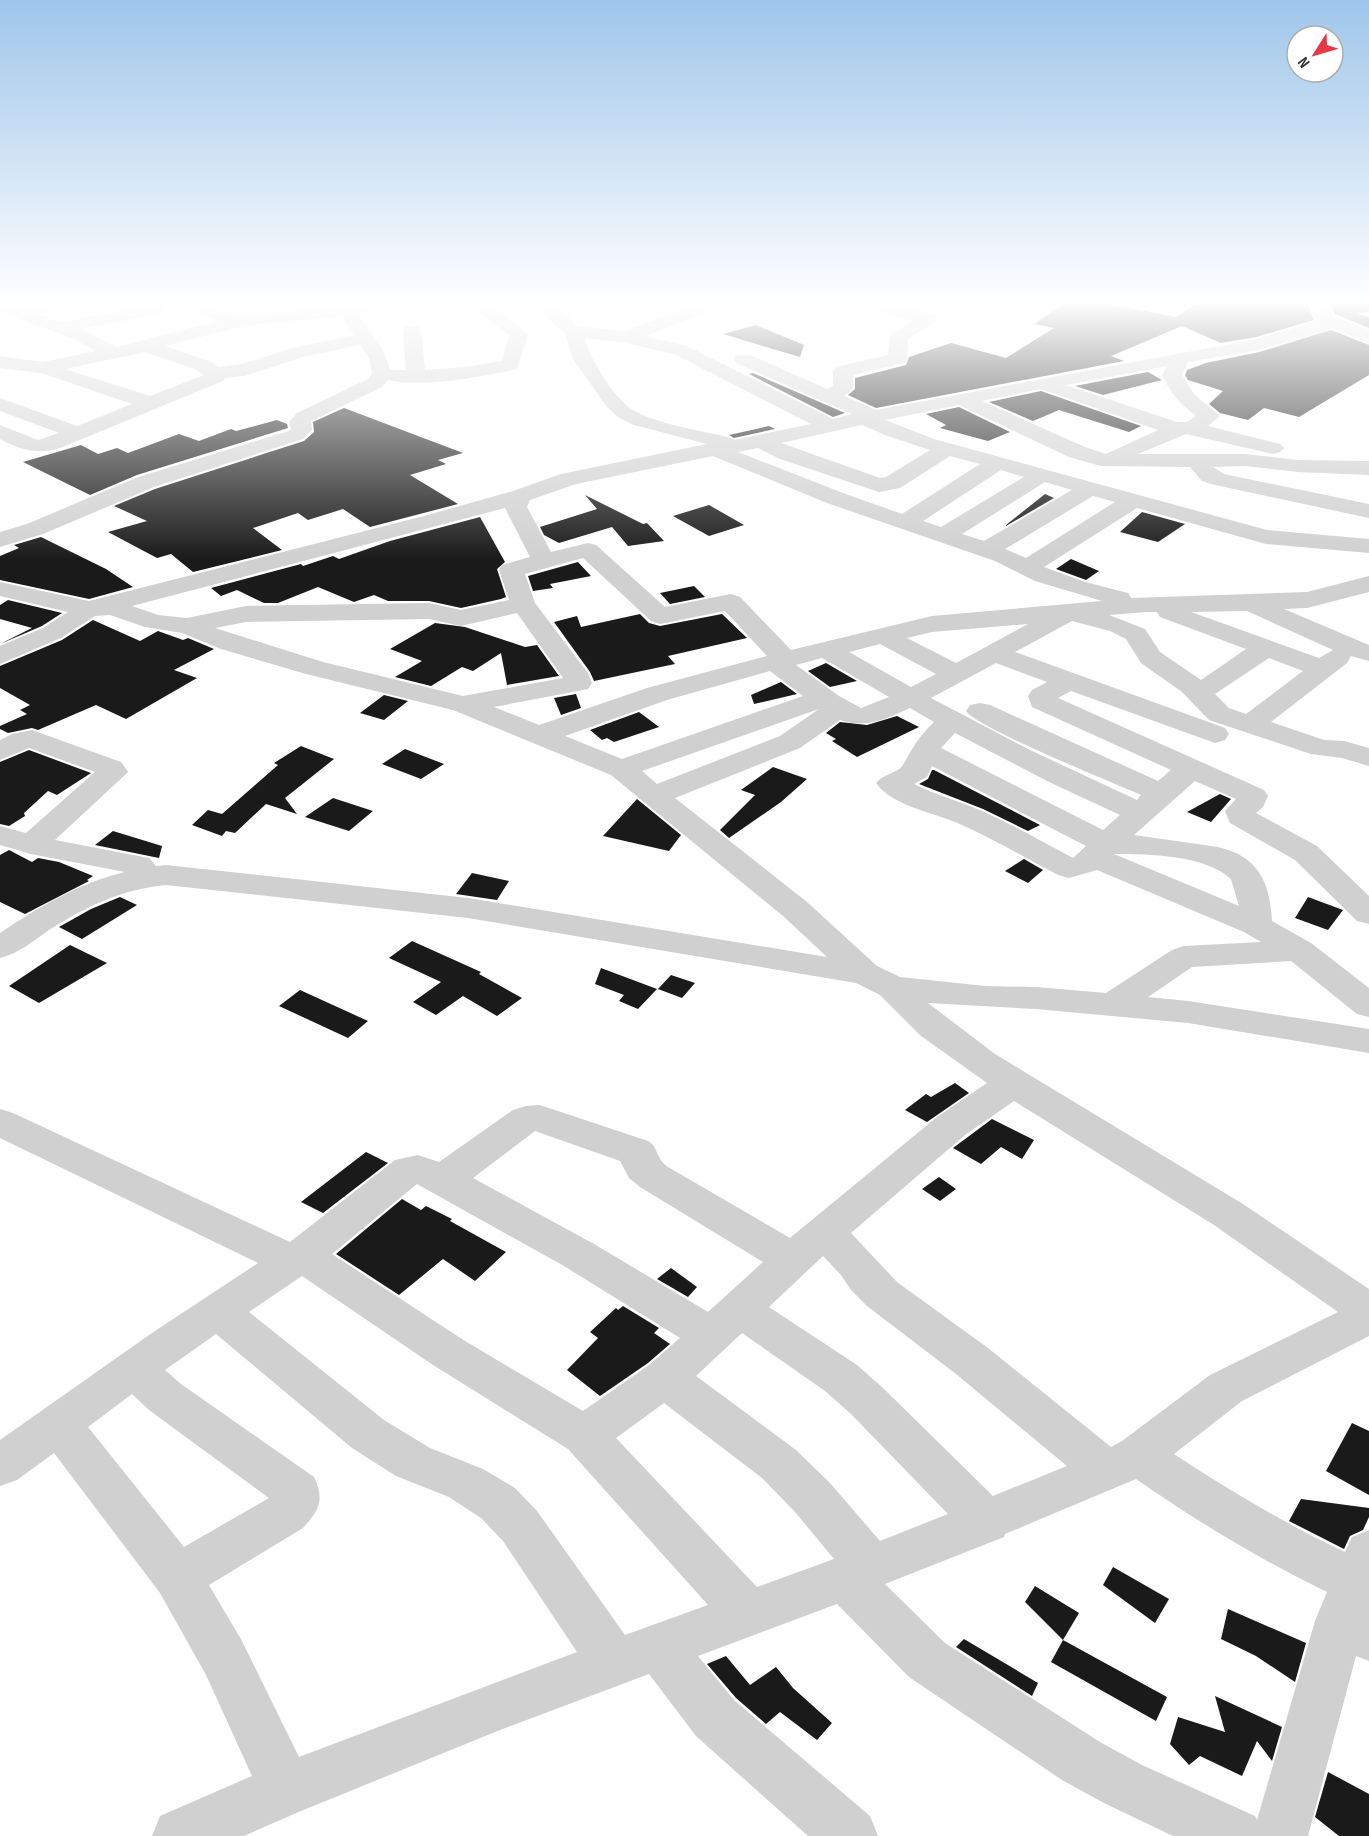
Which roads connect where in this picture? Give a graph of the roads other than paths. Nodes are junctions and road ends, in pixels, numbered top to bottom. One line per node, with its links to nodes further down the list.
1 (107, 389): 14 (street)
2 (196, 389): 14 (street)
3 (363, 389): 37 (street)
4 (604, 389): 23 (street)
5 (760, 389): 18 (street)
6 (810, 389): 11 (street)
7 (843, 389): 11 (street)
8 (1014, 389): 12 (street)
9 (1058, 389): 19 (street)
10 (1180, 389): 19 (street)
11 (827, 396): 16 (street)
12 (961, 399): 16 (street); 25 (street)
13 (0, 404): 21 (street)
14 (153, 404): 17 (street)
15 (76, 410): 17 (street)
16 (868, 417): 18 (street); 24 (street)
17 (106, 422): 21 (street)
18 (830, 425): 22 (street)
19 (1185, 428): 25 (street); 28 (street)
20 (0, 431): 21 (street)
21 (77, 433)
22 (761, 441): 23 (street); 24 (street)
23 (724, 447): 32 (street); 35 (street)
24 (947, 449): 27 (street)
25 (1109, 460): 26 (street)
26 (1197, 461): 28 (street); 34 (street)
27 (999, 462): 30 (street); 35 (street)
28 (1318, 466): 29 (street)
29 (1369, 468)
30 (1043, 474): 31 (street); 36 (street)
31 (1091, 488): 33 (street); 39 (street)
32 (521, 496): 40 (street); 47 (street)
33 (1133, 501): 38 (street); 41 (street)
34 (1369, 511)
35 (905, 522): 36 (street)
36 (944, 535): 39 (street)
37 (0, 540)
38 (1369, 546)
39 (986, 550): 41 (street)
40 (544, 561): 44 (street); 56 (street)
41 (1026, 568): 45 (street)
42 (1369, 583): 46 (street)
43 (0, 590): 47 (street)
44 (523, 604): 49 (street); 62 (street)
45 (1146, 604): 46 (street); 48 (street); 51 (street)
46 (1252, 604): 53 (street)
47 (88, 609): 49 (street); 55 (street)
48 (1069, 612): 50 (street); 54 (street); 60 (street)
49 (187, 626): 62 (street)
50 (884, 636): 52 (street); 59 (street)
51 (1268, 647): 57 (street); 60 (street)
52 (827, 650): 56 (street); 59 (street)
53 (1359, 651): 57 (street)
54 (993, 652): 58 (street); 59 (street)
55 (0, 656)
56 (781, 661): 61 (street); 65 (street)
57 (1323, 669): 64 (street)
58 (1069, 681): 64 (street); 69 (street)
59 (933, 685): 61 (street); 63 (street); 72 (street)
60 (1198, 693): 64 (street)
61 (832, 703): 70 (street); 71 (street)
62 (463, 704): 65 (street)
63 (951, 721): 66 (street); 72 (street)
64 (1231, 726): 68 (street); 69 (street)
65 (539, 735): 70 (street)
66 (924, 750): 75 (street); 75 (street)
67 (0, 751): 74 (street)
68 (1369, 757)
69 (1187, 767): 72 (street); 77 (street)
70 (621, 769): 71 (street)
71 (655, 795): 81 (street)
72 (1151, 803): 75 (street)
73 (0, 835): 74 (street)
74 (31, 845): 76 (street)
75 (1099, 850): 78 (street); 78 (street)
76 (146, 875): 79 (street); 81 (street)
77 (1365, 908)
78 (1256, 926): 80 (street)
79 (8, 933)
80 (1299, 950): 82 (street); 83 (street)
81 (879, 981): 82 (street); 85 (street)
82 (1114, 1004): 84 (street)
83 (1369, 1006)
84 (1369, 1041)
85 (1014, 1083): 88 (street); 92 (street)
86 (0, 1122): 89 (street)
87 (443, 1179): 89 (street); 90 (street); 93 (street)
88 (825, 1232): 90 (street); 98 (street)
89 (297, 1258): 91 (street); 97 (street)
90 (793, 1260): 93 (street)
91 (218, 1311): 94 (street); 105 (street)
92 (1369, 1314): 98 (street)
93 (726, 1323): 95 (street); 100 (street)
94 (135, 1370): 96 (street); 102 (street)
95 (665, 1378): 97 (street); 101 (street)
96 (59, 1425): 99 (street); 102 (street)
97 (584, 1435): 104 (street)
98 (1123, 1463): 100 (street); 103 (street)
99 (0, 1466)
100 (987, 1521): 101 (street)
101 (858, 1573): 104 (street); 109 (street)
102 (178, 1577): 106 (street)
103 (1358, 1598): 110 (street)
104 (749, 1614): 105 (street)
105 (637, 1655): 106 (street); 108 (street)
106 (286, 1789): 107 (street)
107 (180, 1836)
108 (850, 1836)
109 (1235, 1836)
110 (1280, 1836)

